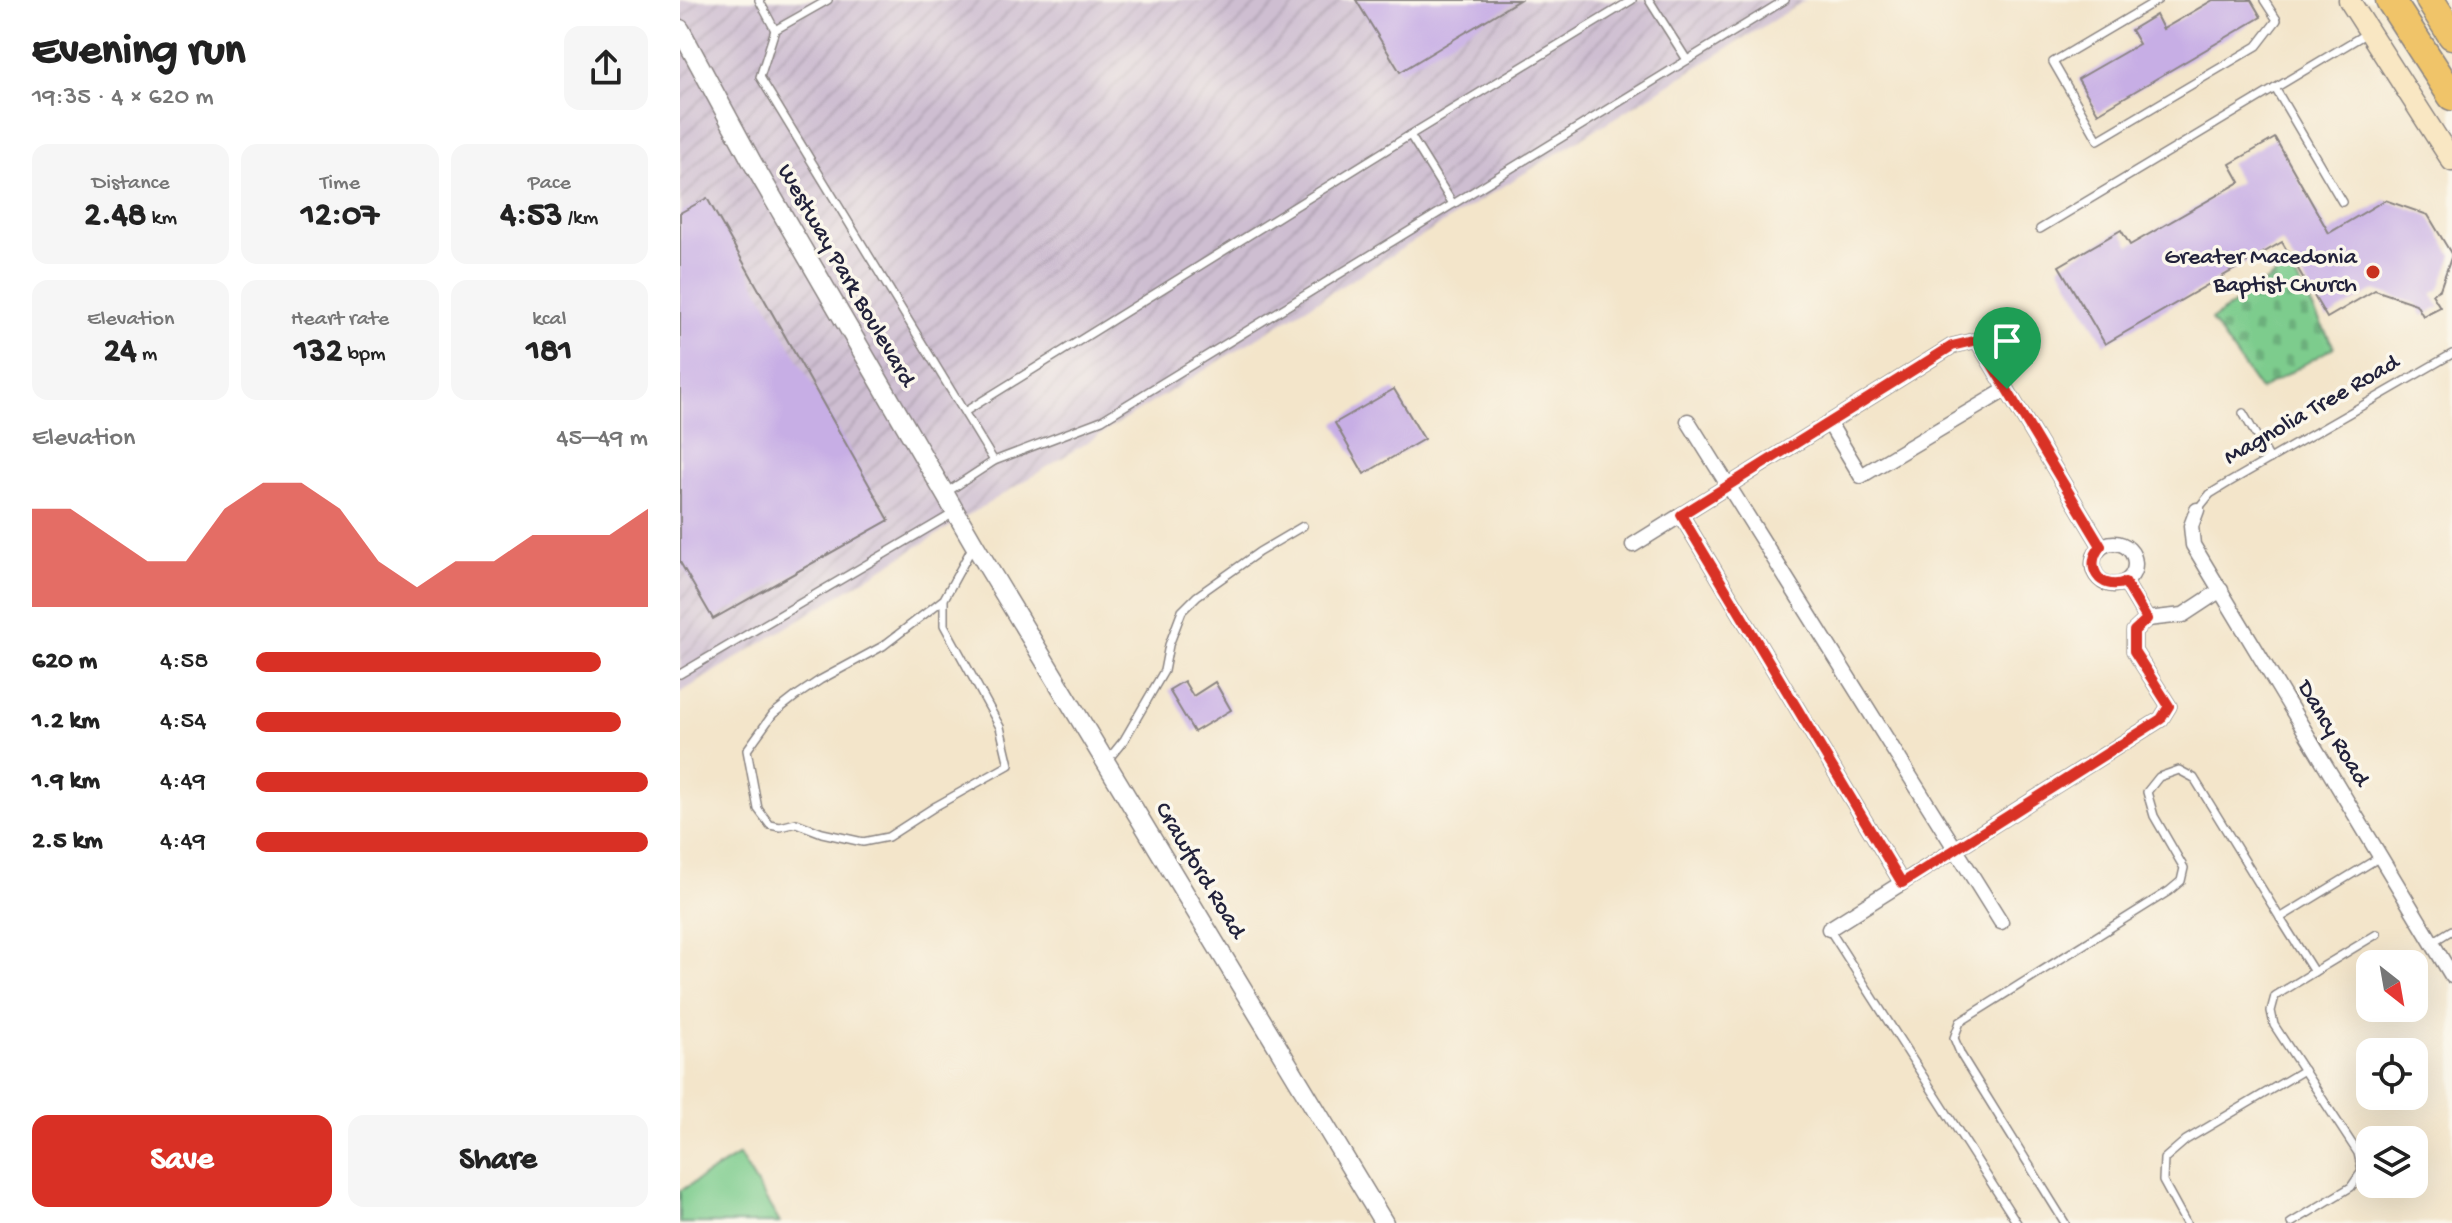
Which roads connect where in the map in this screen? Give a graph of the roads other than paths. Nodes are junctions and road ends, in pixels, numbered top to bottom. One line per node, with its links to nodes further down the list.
1 (759, 0): 12 (lane)
2 (828, 0): 12 (lane)
3 (1632, 0): 18 (lane)
4 (1649, 0): 15 (lane)
5 (1785, 0): 15 (lane)
6 (2158, 0): 7 (lane)
7 (2264, 0)
8 (2349, 0): 13 (main road)
9 (2390, 0): 17 (highway)
10 (2430, 0): 14 (highway)
11 (680, 29): 32 (street, Westway Park Boulevard)
12 (775, 30): 25 (lane)
13 (2369, 32): 16 (lane); 19 (main road)
14 (2452, 35)
15 (1687, 60): 21 (lane)
16 (2275, 88): 20 (lane); 22 (lane)
17 (2452, 96)
18 (1410, 135): 21 (lane); 25 (lane)
19 (2452, 161)
20 (2342, 202)
21 (1453, 204): 30 (lane)
22 (2040, 229)
23 (2452, 354): 29 (lane, Magnolia Tree Road)
24 (2007, 389): 28 (street); 28 (street); 39 (street)
25 (966, 411): 30 (lane)
26 (2243, 413): 29 (lane)
27 (1688, 421): 31 (street)
28 (1829, 423): 31 (street)
29 (2270, 459): 33 (lane, Magnolia Tree Road)
30 (994, 461): 32 (lane)
31 (1729, 486): 35 (street); 46 (street)
32 (945, 493): 34 (street, Westway Park Boulevard)
33 (2197, 510): 41 (street, Dancy Road)
34 (956, 512): 37 (street, Westway Park Boulevard); 44 (lane)
35 (1681, 515): 38 (street); 48 (street)
36 (1303, 526): 45 (lane)
37 (974, 544): 42 (lane); 45 (street, Crawford Road)
38 (1633, 545)
39 (2101, 546): 40 (street); 40 (street)
40 (2125, 582): 43 (street)
41 (2221, 590): 43 (street); 47 (street, Dancy Road)
42 (944, 599): 42 (lane)
43 (2147, 619): 46 (street)
44 (680, 674)
45 (1105, 763): 58 (street, Crawford Road)
46 (1955, 849): 48 (street); 50 (street)
47 (2380, 857): 49 (lane); 54 (street, Dancy Road)
48 (1902, 883): 51 (street)
49 (2280, 918): 55 (lane); 60 (lane)
50 (2001, 922)
51 (1829, 929): 59 (lane)
52 (2452, 930): 54 (lane)
53 (2377, 934): 55 (lane)
54 (2431, 943): 56 (street, Dancy Road)
55 (2314, 972): 57 (lane)
56 (2452, 976)
57 (2304, 1070): 61 (lane); 62 (lane)
58 (1384, 1223)
59 (2017, 1223)
60 (2065, 1223)
61 (2186, 1223)
62 (2291, 1223)

